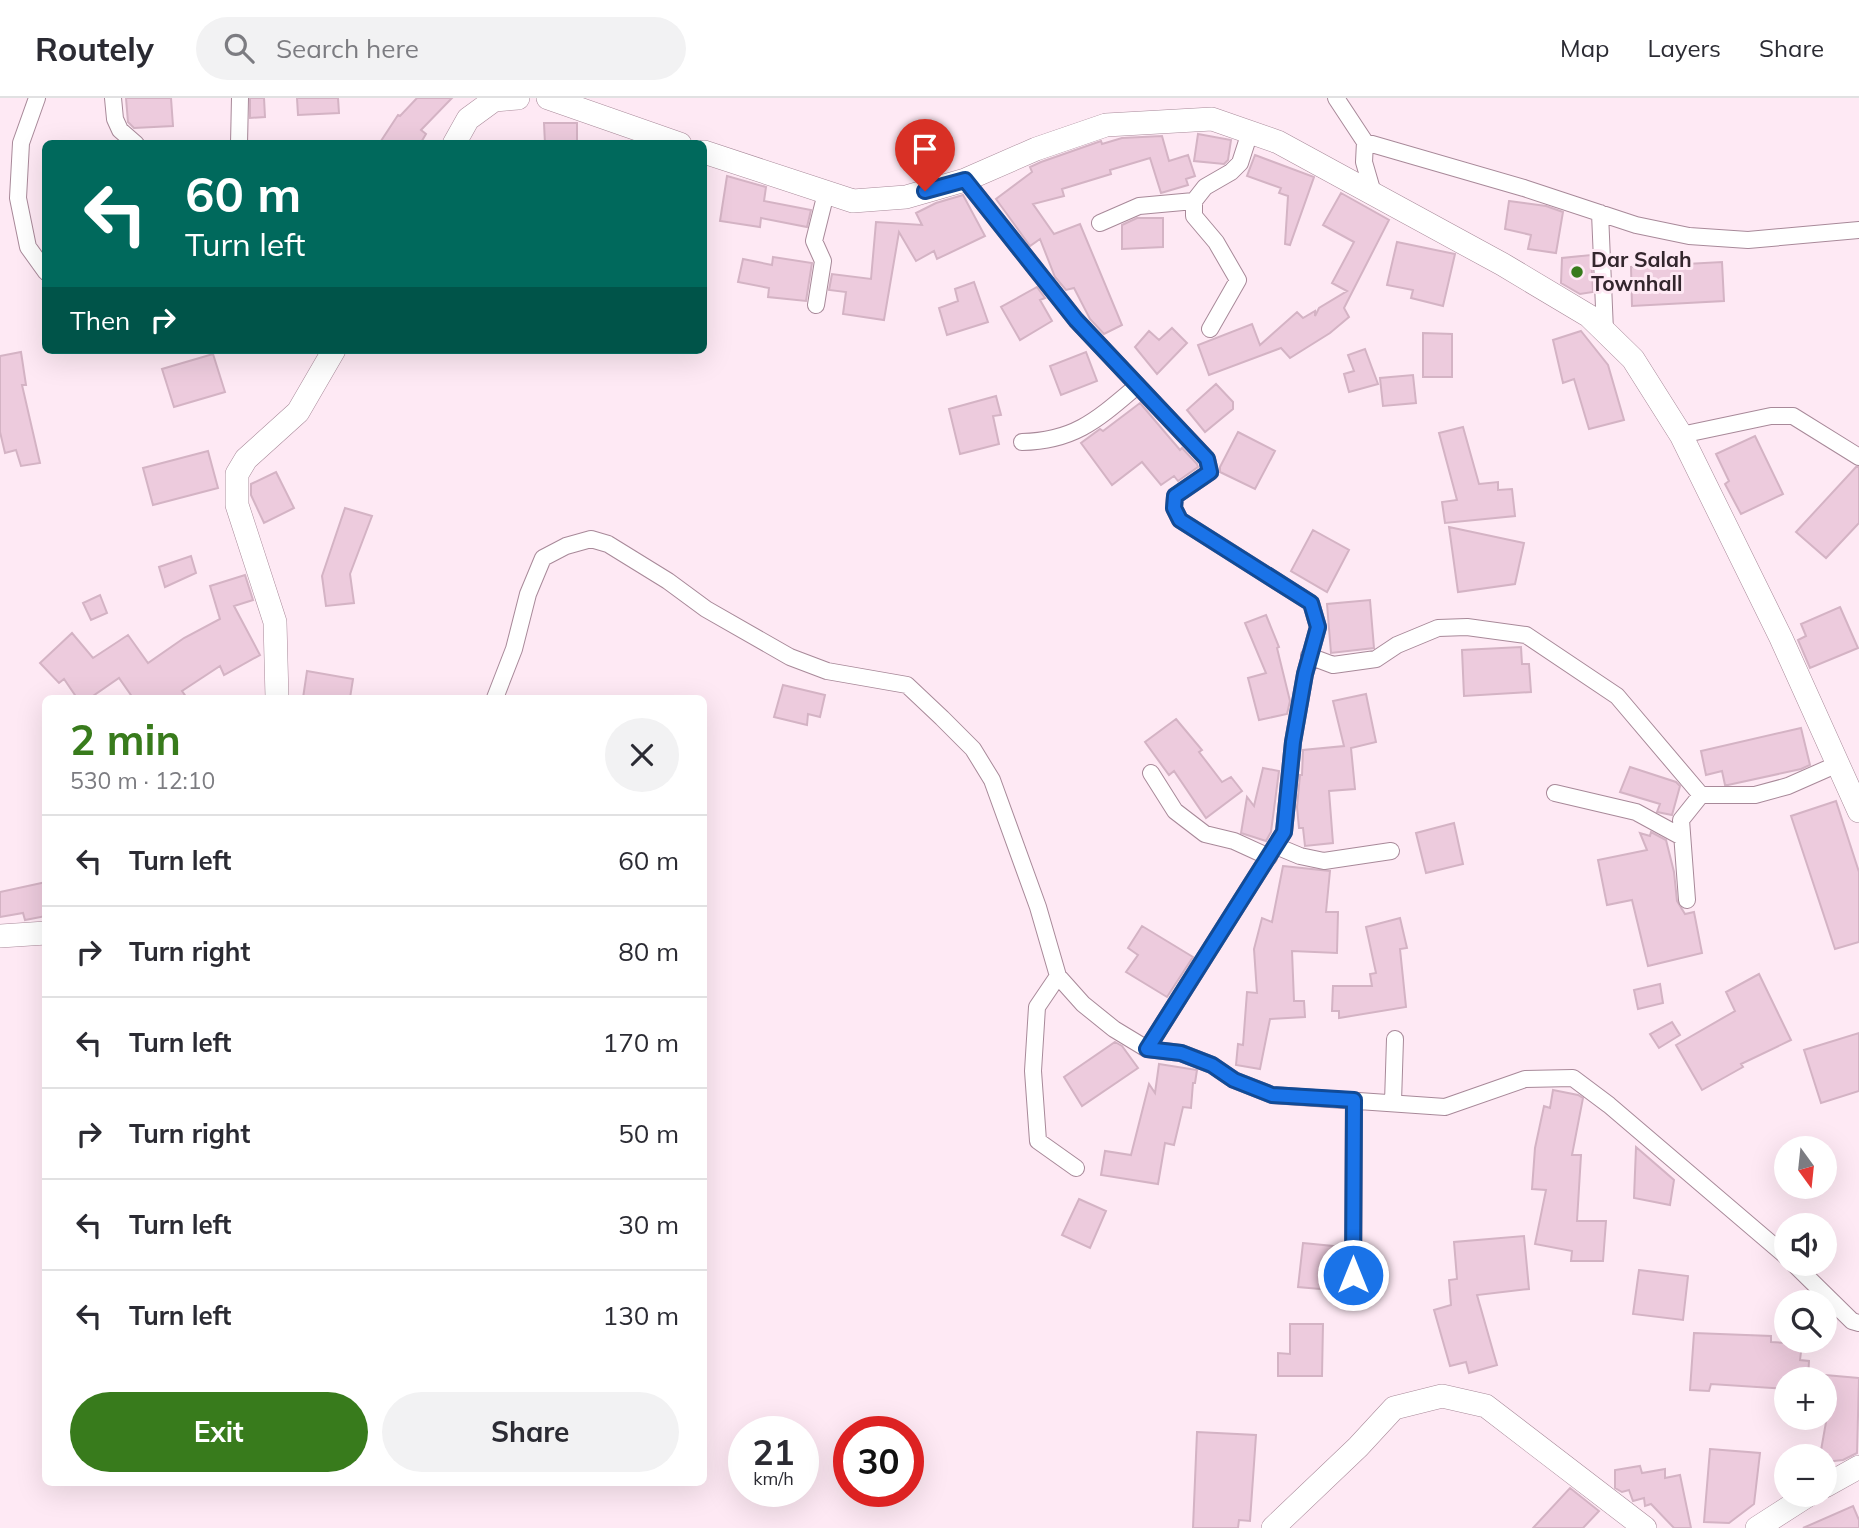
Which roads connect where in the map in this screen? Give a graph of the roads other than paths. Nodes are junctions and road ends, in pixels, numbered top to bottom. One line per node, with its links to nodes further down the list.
1 (37, 98): 21 (street)
2 (113, 98): 8 (street)
3 (240, 98): 9 (street)
4 (518, 98): 10 (street)
5 (548, 98): 11 (street)
6 (1336, 98): 12 (street)
7 (1250, 132): 14 (street); 15 (street); 17 (street)
8 (133, 140)
9 (239, 140)
10 (456, 140)
11 (669, 140)
12 (1365, 142): 15 (street); 18 (street)
13 (707, 153): 16 (street)
14 (965, 180): 16 (street); 26 (street)
15 (1373, 192): 24 (street)
16 (827, 193): 22 (street)
17 (1194, 201): 19 (street); 23 (street)
18 (1600, 213): 20 (street); 24 (street)
19 (1100, 223)
20 (1859, 230)
21 (42, 266)
22 (816, 305)
23 (1210, 329)
24 (1605, 331): 27 (street)
25 (332, 354): 31 (street)
26 (1137, 386): 28 (street); 30 (street)
27 (1681, 435): 29 (street); 33 (street)
28 (1022, 442)
29 (1859, 457)
30 (1309, 656): 36 (street); 40 (street)
31 (277, 695)
32 (496, 695): 44 (street)
33 (1838, 764): 36 (street); 37 (street)
34 (1151, 773): 40 (street)
35 (1555, 793): 38 (street)
36 (1701, 795): 38 (street)
37 (1859, 811)
38 (1682, 837): 41 (street)
39 (1391, 851): 40 (street)
40 (1272, 852): 46 (street)
41 (1688, 900)
42 (42, 933): 43 (street)
43 (0, 936)
44 (1058, 976): 46 (street); 49 (street)
45 (1395, 1039): 48 (street)
46 (1147, 1049): 47 (street)
47 (1354, 1100): 48 (street); 52 (street)
48 (1393, 1102): 50 (street)
49 (1076, 1168)
50 (1774, 1246)
51 (1806, 1276): 53 (street)
52 (1353, 1300)
53 (1859, 1323)
54 (1859, 1467): 55 (street)
55 (1837, 1479)
56 (1790, 1507): 59 (street)
57 (1273, 1528): 58 (street)
58 (1645, 1528)
59 (1757, 1528)

